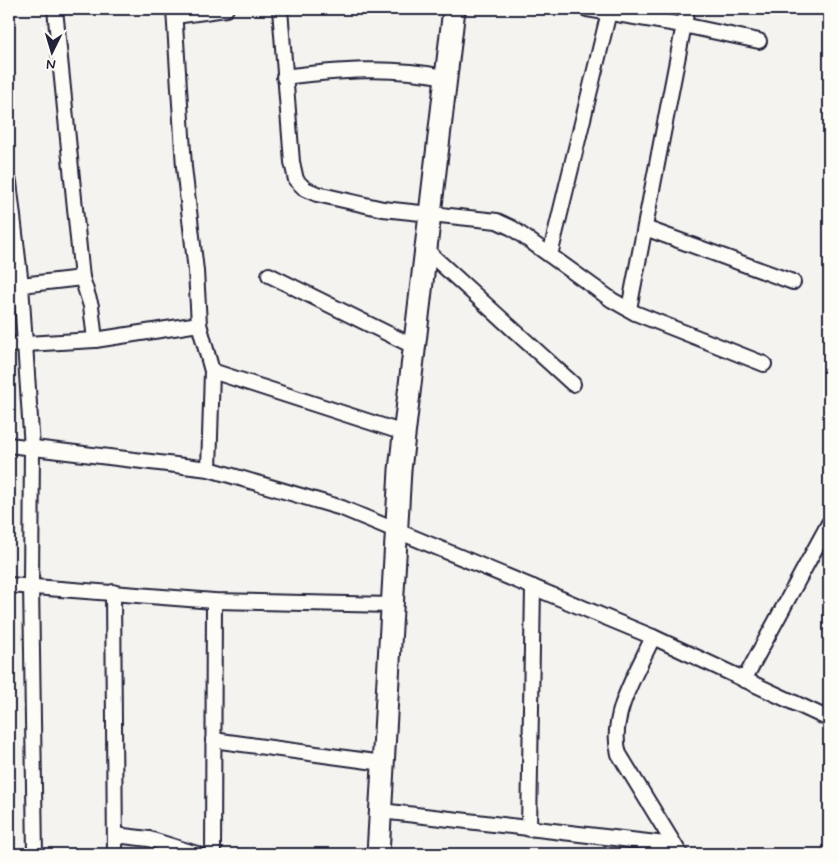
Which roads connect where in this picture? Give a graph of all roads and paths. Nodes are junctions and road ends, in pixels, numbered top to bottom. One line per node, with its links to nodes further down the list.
1 (55, 9): 19 (street)
2 (226, 9): 7 (street)
3 (280, 9): 11 (street)
4 (454, 9): 12 (main road)
5 (588, 9): 8 (street)
6 (687, 9): 9 (street)
7 (175, 12): 23 (street)
8 (609, 12): 9 (street); 17 (street)
9 (683, 25): 10 (street); 15 (street)
10 (759, 41)
11 (284, 77): 12 (street); 14 (street)
12 (445, 77): 14 (main road)
13 (9, 182): 21 (street)
14 (432, 215): 16 (main road); 17 (street)
15 (645, 228): 20 (street); 22 (street)
16 (427, 251): 27 (main road); 30 (street)
17 (550, 255): 22 (street)
18 (269, 275): 27 (street)
19 (82, 278): 21 (street); 24 (street)
20 (793, 282)
21 (21, 285): 25 (street)
22 (629, 309): 28 (street)
23 (199, 324): 24 (street); 29 (street)
24 (94, 340): 25 (street)
25 (24, 344): 26 (street); 33 (street)
26 (9, 345)
27 (413, 346): 31 (main road)
28 (764, 364)
29 (212, 371): 31 (street); 34 (street)
30 (573, 384)
31 (404, 433): 36 (main road)
32 (9, 445): 33 (street)
33 (32, 448): 34 (street); 38 (street)
34 (209, 469): 36 (street)
35 (829, 523): 44 (street)
36 (396, 531): 39 (street); 42 (main road)
37 (9, 585): 38 (street)
38 (31, 585): 40 (street); 52 (street)
39 (533, 586): 43 (street); 49 (street)
40 (114, 592): 41 (street); 50 (street)
41 (214, 601): 42 (street); 46 (street)
42 (392, 605): 47 (main road)
43 (653, 637): 44 (street); 51 (street)
44 (744, 680): 45 (street)
45 (829, 719)
46 (214, 740): 47 (street); 55 (street)
47 (383, 763): 48 (main road)
48 (381, 812): 49 (street); 56 (main road)
49 (529, 829): 51 (street)
50 (115, 835): 53 (street); 54 (street)
51 (677, 850)
52 (35, 854)
53 (115, 854)
54 (197, 854)
55 (213, 854)
56 (378, 854)

